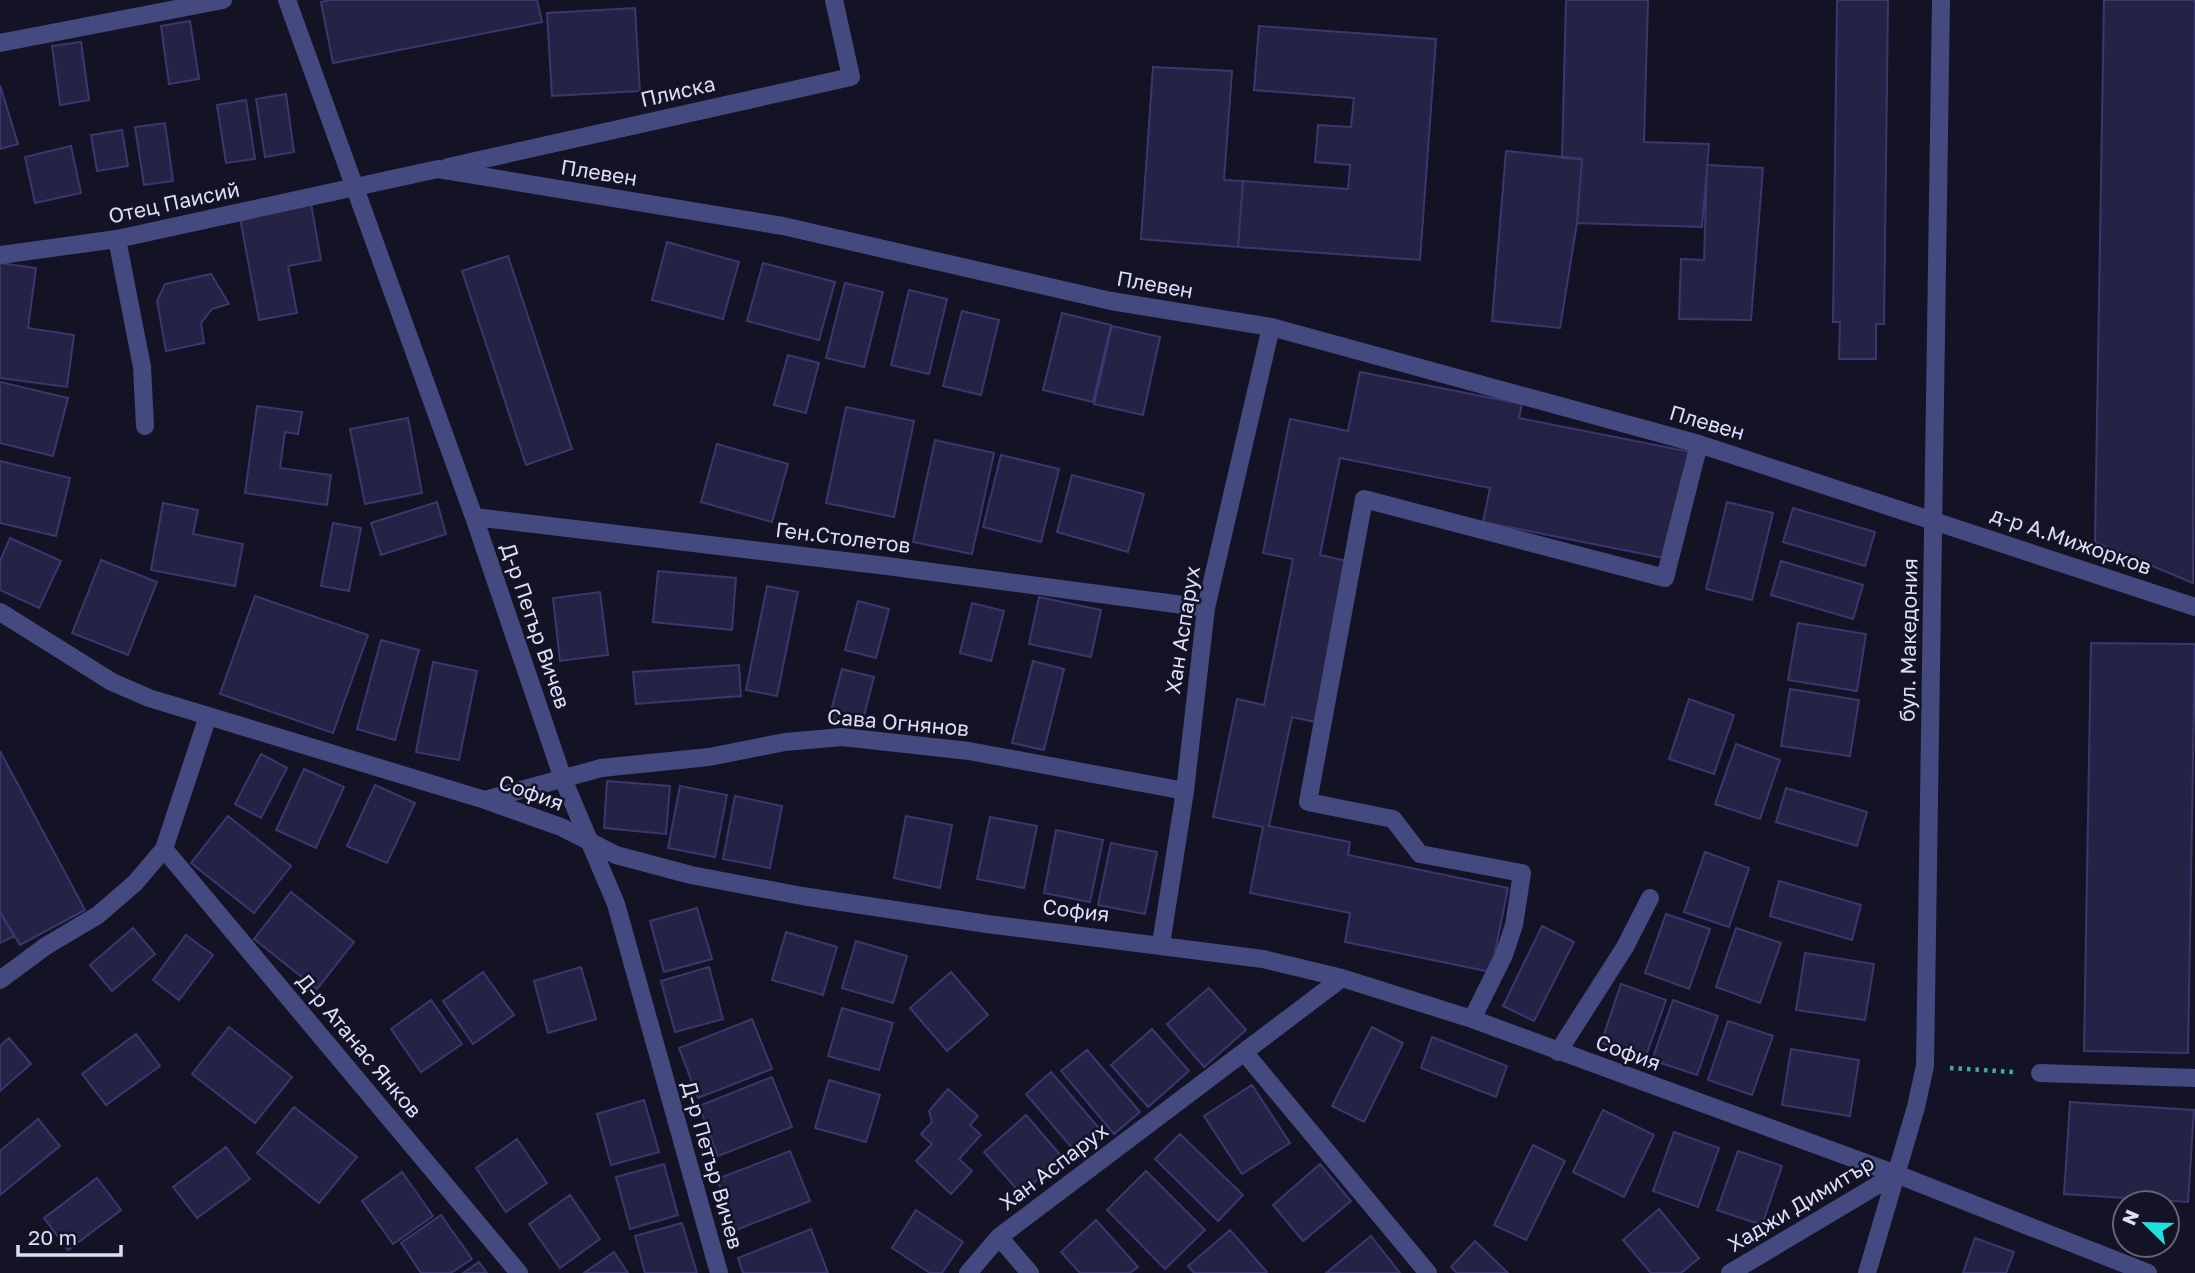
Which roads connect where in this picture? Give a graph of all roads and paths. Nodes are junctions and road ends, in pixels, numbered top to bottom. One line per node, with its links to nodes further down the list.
1 (223, 0): 5 (street)
2 (287, 0): 7 (street, Д-р Петър Вичев)
3 (834, 0): 6 (street, Плиска)
4 (1941, 0): 14 (street, бул. Македония)
5 (0, 43)
6 (438, 169): 7 (street, Плевен); 10 (street, Плевен)
7 (356, 188): 8 (street, Отец Паисий); 13 (street, Д-р Петър Вичев)
8 (117, 239): 9 (street, Отец Паисий); 11 (street)
9 (0, 255)
10 (1271, 327): 12 (street, Плевен); 16 (street, Хан Аспарух)
11 (145, 426)
12 (1699, 444): 14 (street, Плевен); 28 (street)
13 (474, 517): 16 (street, Ген.Столетов); 19 (street, Д-р Петър Вичев)
14 (1933, 519): 15 (street, д-р А.Мижорков); 31 (street, бул. Македония)
15 (2195, 607)
16 (1206, 608): 20 (street, Хан Аспарух)
17 (0, 612): 18 (street, София)
18 (208, 716): 21 (street, София); 23 (street)
19 (563, 779): 20 (street, Сава Огнянов); 21 (street, Сава Огнянов); 22 (street, Д-р Петър Вичев)
20 (1185, 790): 25 (street, Хан Аспарух)
21 (485, 800): 22 (street, София)
22 (592, 842): 25 (street, София); 37 (street, Д-р Петър Вичев)
23 (164, 849): 27 (street); 36 (street, Д-р Атанас Янков)
24 (1650, 898): 30 (street)
25 (1161, 944): 26 (street, София)
26 (1342, 978): 28 (street, София); 29 (street, Хан Аспарух)
27 (0, 980)
28 (1472, 1019): 30 (street, София)
29 (1244, 1052): 35 (street, Хан Аспарух); 40 (street)
30 (1558, 1052): 34 (street, София)
31 (1924, 1066): 32 (path); 34 (street, бул. Македония)
32 (2040, 1073): 33 (street)
33 (2195, 1079)
34 (1896, 1174): 41 (street, Хаджи Димитър); 42 (street, бул. Македония); 43 (street, София)
35 (999, 1237): 38 (street, Хан Аспарух); 39 (street)
36 (519, 1273)
37 (719, 1273)
38 (968, 1273)
39 (1030, 1273)
40 (1428, 1273)
41 (1730, 1273)
42 (1867, 1273)
43 (2148, 1273)

